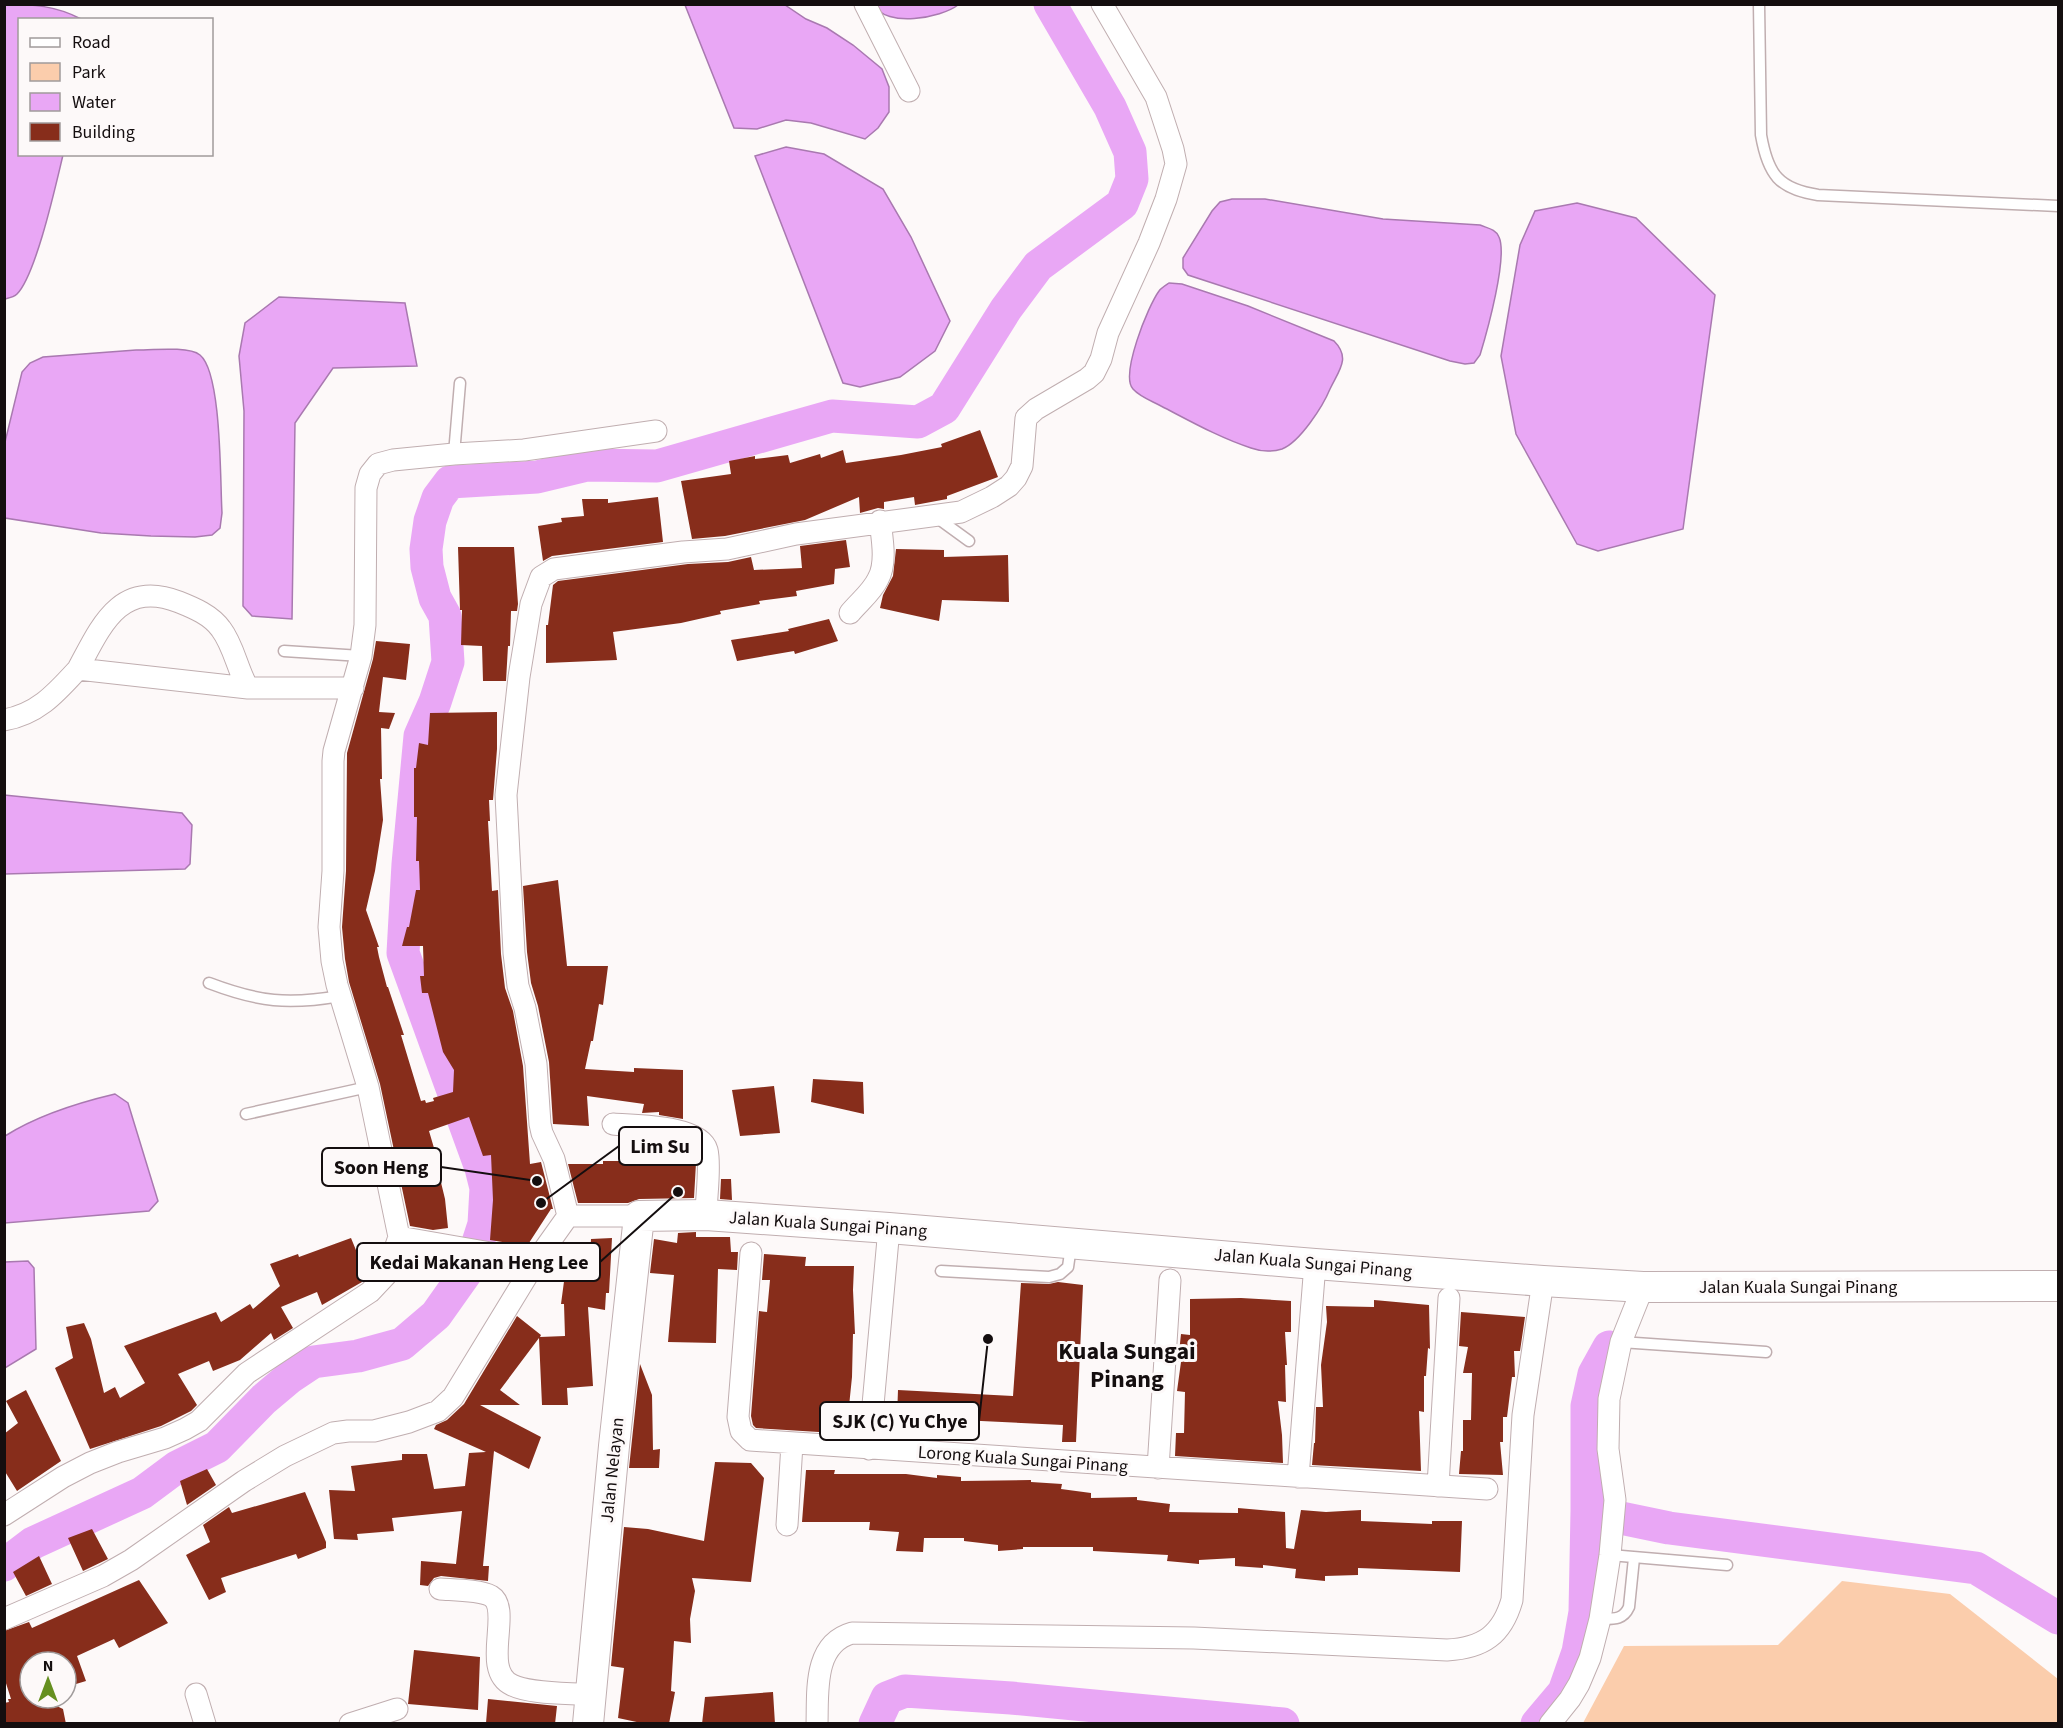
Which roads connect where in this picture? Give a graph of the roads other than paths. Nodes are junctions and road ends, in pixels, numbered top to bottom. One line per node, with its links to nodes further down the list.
1 (865, 4): 4 (street)
2 (1102, 4): 9 (street)
3 (1759, 4): 5 (lane)
4 (909, 91)
5 (2058, 206)
6 (460, 383): 8 (lane)
7 (656, 431): 8 (street)
8 (454, 454): 14 (street)
9 (934, 515): 10 (street); 11 (lane)
10 (880, 521): 12 (street); 24 (street)
11 (969, 541)
12 (850, 613)
13 (284, 651): 14 (lane)
14 (361, 656): 17 (street)
15 (78, 669): 16 (street); 16 (street); 18 (street)
16 (248, 687): 17 (street)
17 (353, 688): 20 (street)
18 (4, 720)
19 (209, 983): 20 (lane)
20 (340, 996): 21 (street)
21 (368, 1087): 22 (lane); 28 (street)
22 (246, 1114)
23 (613, 1124): 25 (street)
24 (568, 1215): 26 (street, Jalan Kuala Sungai Pinang); 31 (street)
25 (706, 1215): 26 (street, Jalan Kuala Sungai Pinang); 27 (street, Jalan Kuala Sungai Pinang)
26 (639, 1216): 57 (street, Jalan Nelayan)
27 (889, 1228): 29 (street, Jalan Kuala Sungai Pinang); 42 (street)
28 (399, 1237): 31 (street); 47 (street)
29 (1072, 1242): 32 (street, Jalan Kuala Sungai Pinang); 33 (lane)
30 (751, 1253): 41 (street, Lorong Kuala Sungai Pinang)
31 (528, 1260): 53 (street)
32 (1315, 1264): 35 (street, Jalan Kuala Sungai Pinang); 44 (street)
33 (941, 1271)
34 (1170, 1280): 43 (street)
35 (1543, 1281): 37 (street, Jalan Kuala Sungai Pinang); 60 (street)
36 (2058, 1286): 37 (street, Jalan Kuala Sungai Pinang)
37 (1643, 1287): 39 (street)
38 (1449, 1298): 45 (street)
39 (1621, 1342): 40 (lane); 49 (street)
40 (1766, 1352)
41 (792, 1444): 42 (street, Lorong Kuala Sungai Pinang); 48 (street)
42 (869, 1449): 43 (street, Lorong Kuala Sungai Pinang)
43 (1158, 1468): 44 (street, Lorong Kuala Sungai Pinang)
44 (1298, 1477): 45 (street, Lorong Kuala Sungai Pinang)
45 (1438, 1486): 46 (street, Lorong Kuala Sungai Pinang)
46 (1487, 1489)
47 (4, 1515)
48 (787, 1526)
49 (1610, 1556): 50 (lane); 54 (street)
50 (1634, 1558): 51 (lane); 54 (lane)
51 (1727, 1565)
52 (440, 1588): 57 (street)
53 (4, 1619)
54 (1600, 1619): 61 (street)
55 (195, 1694): 58 (street)
56 (397, 1709): 59 (street)
57 (589, 1709)
58 (205, 1724)
59 (350, 1724)
60 (818, 1724)
61 (1550, 1724)

